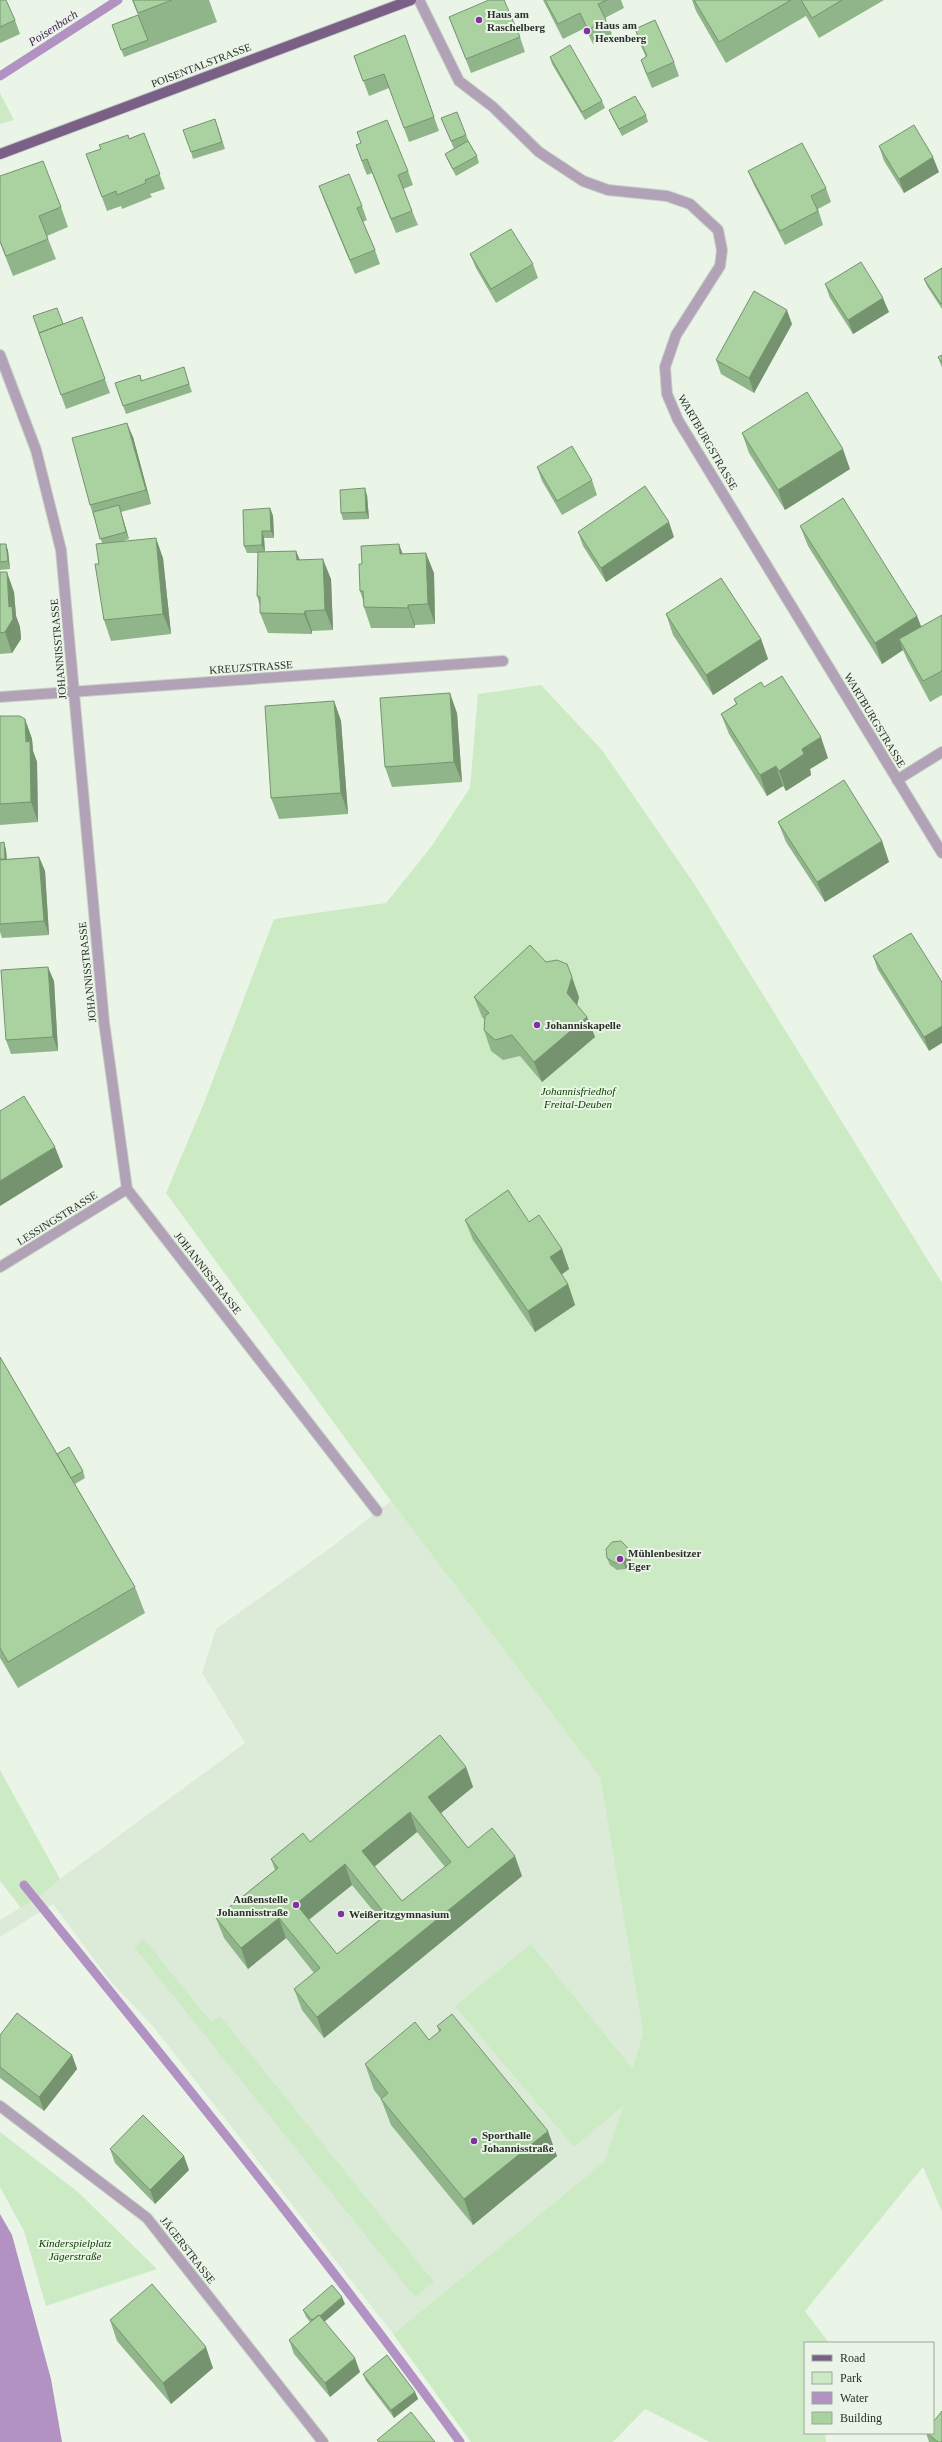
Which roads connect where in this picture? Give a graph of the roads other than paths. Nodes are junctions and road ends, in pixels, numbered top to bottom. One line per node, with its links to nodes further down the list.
1 (411, 0): 3 (main road, POISENTALSTRASSE)
2 (419, 0): 9 (street, WARTBURGSTRASSE)
3 (0, 154)
4 (0, 355): 6 (street, JOHANNISSTRASSE)
5 (503, 662): 6 (street, KREUZSTRASSE)
6 (73, 692): 7 (street, KREUZSTRASSE); 11 (street, JOHANNISSTRASSE)
7 (0, 696)
8 (942, 752): 9 (street)
9 (898, 780): 10 (street, WARTBURGSTRASSE)
10 (942, 853)
11 (127, 1189): 12 (street, LESSINGSTRASSE); 13 (street, JOHANNISSTRASSE)
12 (0, 1267)
13 (377, 1511)
14 (0, 2106): 15 (street, JÄGERSTRASSE)
15 (323, 2442)

